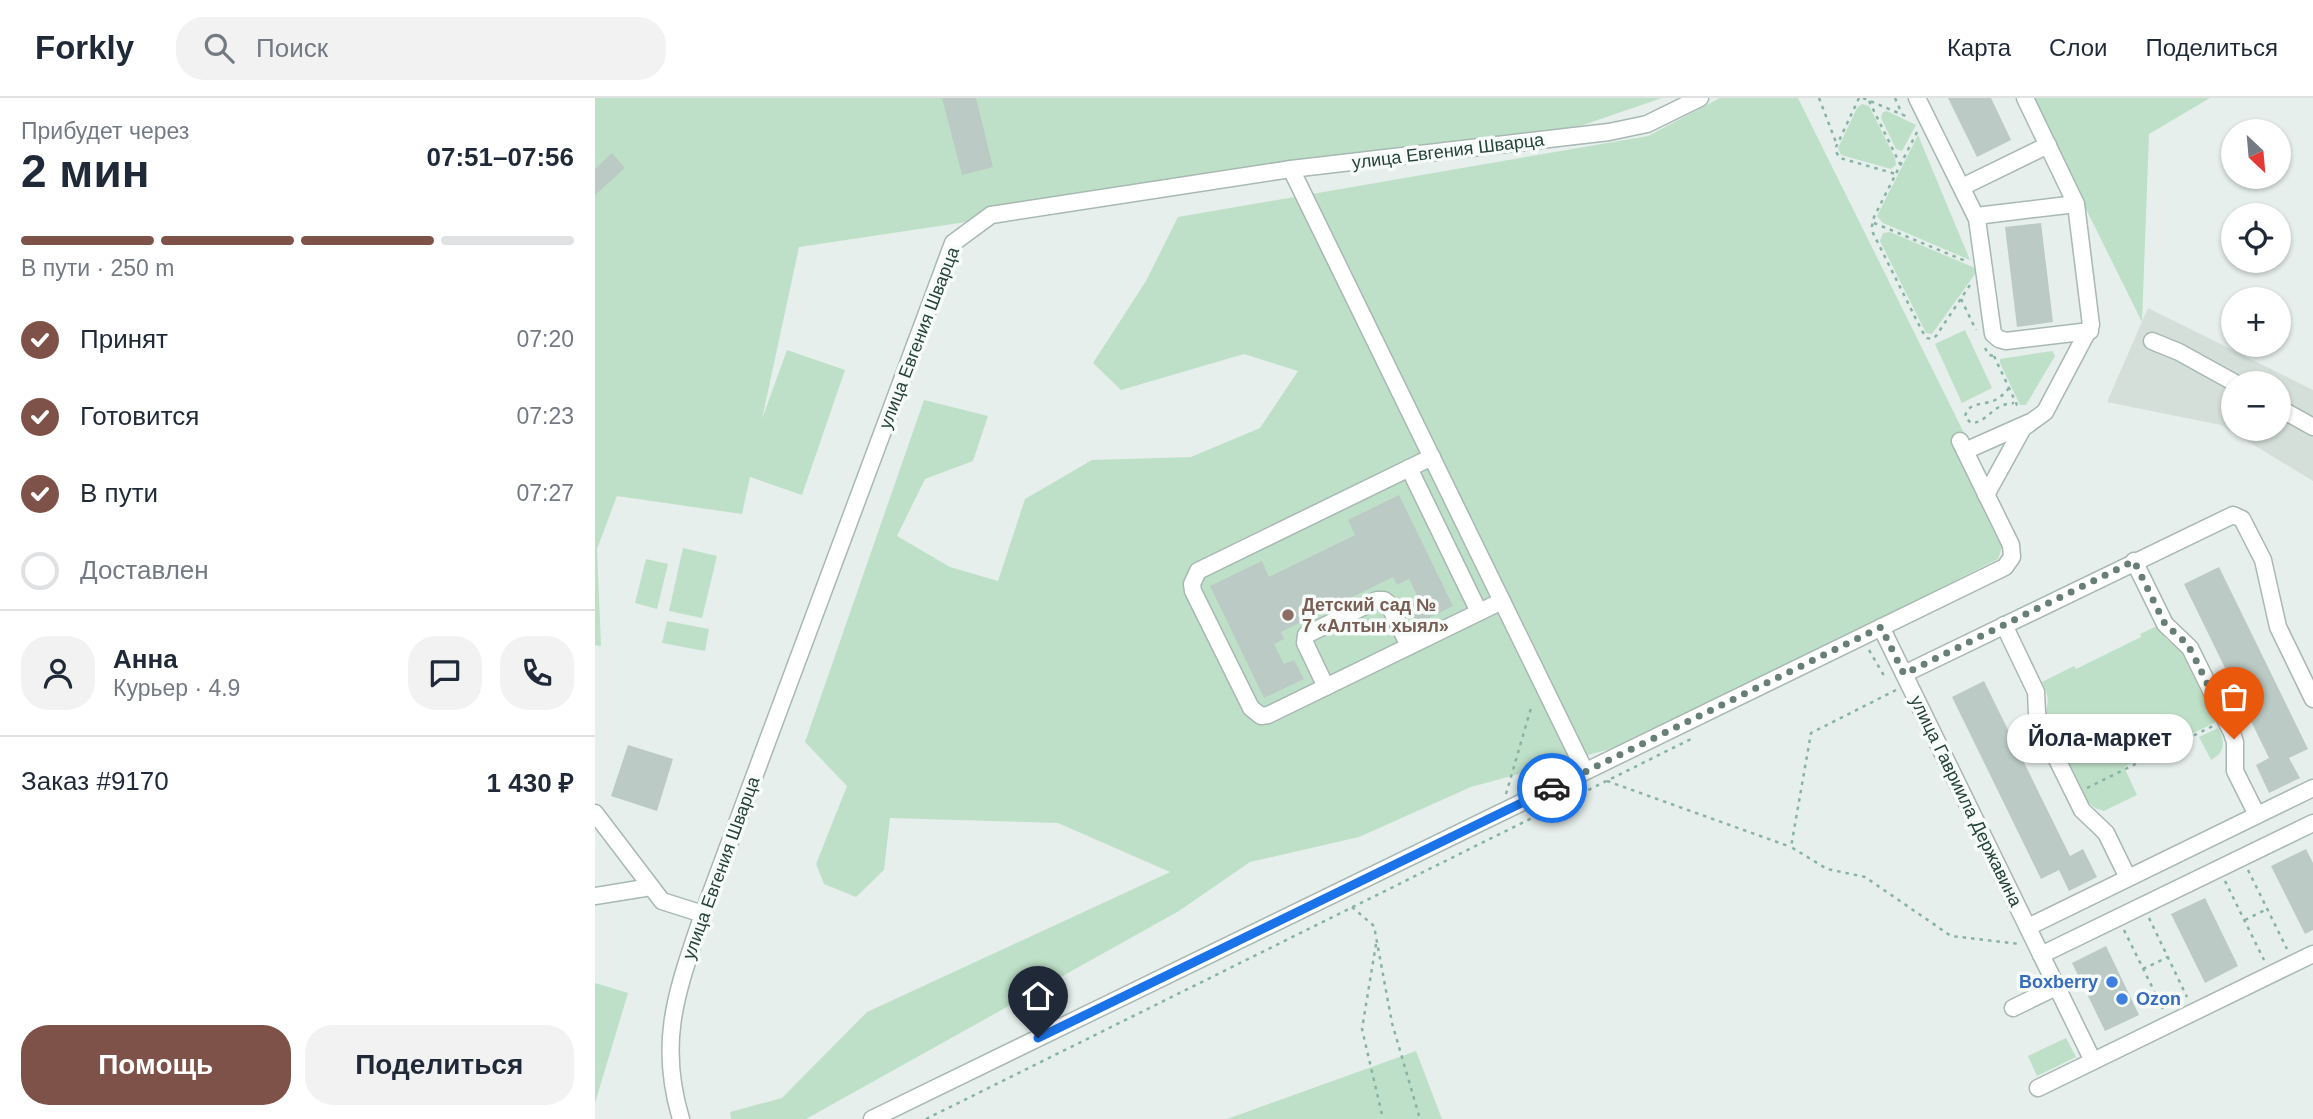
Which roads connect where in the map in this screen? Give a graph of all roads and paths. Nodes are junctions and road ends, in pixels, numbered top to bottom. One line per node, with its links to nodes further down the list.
1 (1700, 98): 13 (street, улица Евгения Шварца)
2 (1819, 98): 10 (path)
3 (1861, 98): 7 (path); 10 (path)
4 (1895, 98): 8 (path)
5 (1917, 98): 9 (street)
6 (2025, 98): 11 (street)
7 (1869, 101): 8 (path); 12 (path)
8 (1902, 114): 9 (path)
9 (1925, 121): 12 (path); 15 (street)
10 (1837, 145): 14 (path)
11 (2048, 145): 15 (street); 16 (street)
12 (1901, 164): 14 (path)
13 (1291, 169): 31 (street); 66 (street, улица Евгения Шварца)
14 (1896, 174): 18 (path)
15 (1962, 187): 17 (street)
16 (2076, 204): 17 (street); 22 (street)
17 (1976, 216): 19 (street)
18 (1872, 222): 19 (path); 20 (path)
19 (1981, 268): 20 (path); 22 (street)
20 (1961, 299): 21 (path)
21 (1976, 330)
22 (2090, 331): 28 (street)
23 (1981, 341): 26 (path)
24 (2153, 341): 25 (street)
25 (2221, 375)
26 (2009, 388): 27 (path); 27 (path)
27 (2015, 403): 28 (path)
28 (2028, 415): 33 (street); 33 (street)
29 (2291, 415): 30 (street)
30 (2313, 427)
31 (1432, 457): 32 (street); 35 (street)
32 (1409, 468): 36 (street); 42 (street)
33 (1986, 495): 38 (street)
34 (2134, 561): 37 (street); 43 (street); 45 (street)
35 (1502, 601): 36 (street); 47 (street)
36 (1479, 612): 39 (street)
37 (2004, 625): 41 (street); 50 (street)
38 (1881, 627): 41 (street, улица Гавриила Державина); 47 (street)
39 (1409, 646): 42 (street); 42 (street)
40 (1870, 649): 41 (path)
41 (1904, 675): 56 (path); 69 (street, улица Гавриила Державина)
42 (1326, 687)
43 (2313, 699)
44 (1531, 708): 51 (path)
45 (2226, 720): 50 (path); 53 (street)
46 (1699, 735): 48 (path)
47 (1585, 771): 51 (street)
48 (1607, 780): 55 (path); 56 (path)
49 (2313, 788): 53 (street)
50 (2074, 794): 59 (street)
51 (1509, 809): 55 (path); 61 (street)
52 (595, 813): 60 (street)
53 (2257, 815): 59 (street)
54 (2313, 823): 57 (street)
55 (1517, 825): 63 (path)
56 (1791, 848): 71 (path)
57 (2242, 858): 58 (street); 65 (path)
58 (2219, 869): 64 (street); 68 (path)
59 (2128, 878): 69 (street)
60 (651, 887): 62 (street); 66 (street)
61 (1343, 889): 63 (path); 84 (street)
62 (595, 896)
63 (1352, 906): 70 (path); 85 (path)
64 (2143, 906): 67 (street); 73 (path)
65 (2267, 909): 68 (path); 74 (path)
66 (703, 914): 83 (street, улица Евгения Шварца)
67 (2118, 918): 71 (street); 75 (path)
68 (2244, 920): 76 (path)
69 (2028, 927): 71 (street, улица Гавриила Державина)
70 (1376, 940): 86 (path); 87 (path)
71 (2039, 951): 77 (street, улица Гавриила Державина)
72 (2313, 954): 74 (street)
73 (2168, 957): 75 (path); 79 (path)
74 (2294, 963): 76 (street)
75 (2143, 969): 80 (path)
76 (2271, 974): 79 (street)
77 (2056, 986): 78 (street); 81 (street, улица Гавриила Державина)
78 (2013, 1008)
79 (2194, 1012): 80 (street)
80 (2170, 1024): 81 (street)
81 (2093, 1061): 82 (street)
82 (2038, 1088)
83 (681, 1119)
84 (872, 1119)
85 (926, 1119)
86 (1383, 1119)
87 (1420, 1119)

